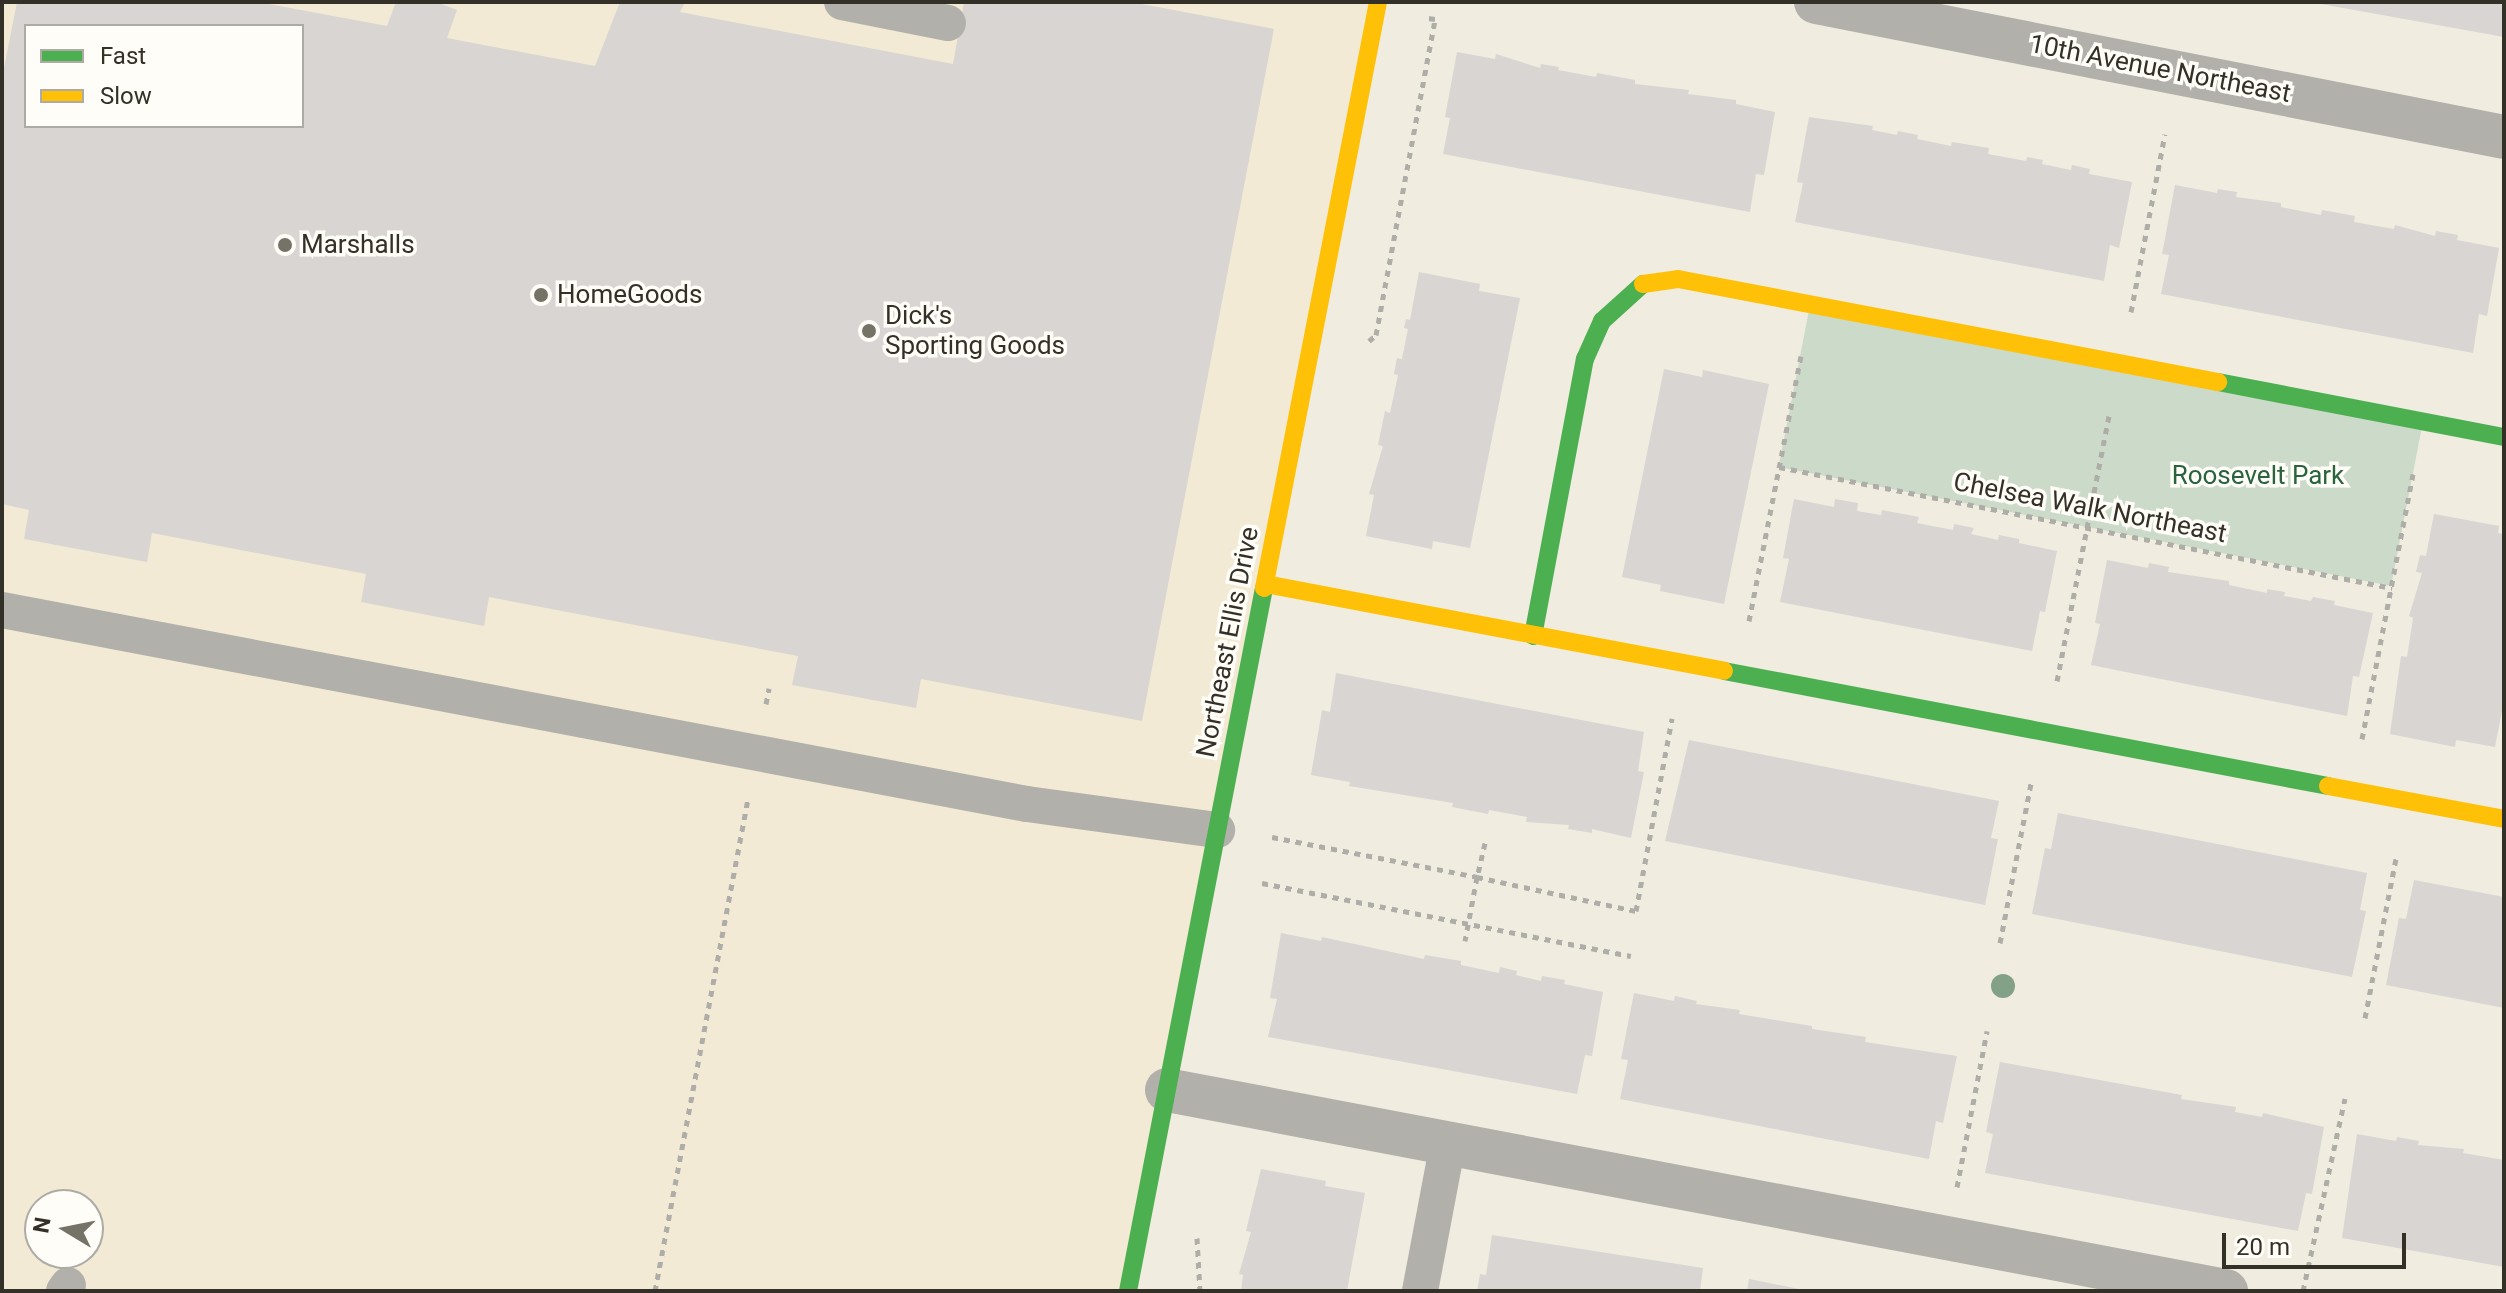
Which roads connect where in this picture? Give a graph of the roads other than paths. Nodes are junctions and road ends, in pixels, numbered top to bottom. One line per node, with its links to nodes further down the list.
1 (842, 2): 4 (lane)
2 (1378, 2): 7 (street, Northeast Ellis Drive)
3 (1816, 2): 5 (street, 10th Avenue Northeast)
4 (948, 23)
5 (2504, 137)
6 (2504, 437): 9 (street)
7 (1265, 584): 9 (street); 11 (street, Northeast Ellis Drive)
8 (2, 610): 11 (lane)
9 (1533, 636): 10 (street)
10 (2504, 819)
11 (1217, 830): 12 (street, Northeast Ellis Drive)
12 (1167, 1090): 13 (street); 14 (street, Northeast Ellis Drive)
13 (1448, 1143): 15 (lane); 16 (street)
14 (1128, 1291)
15 (1420, 1291)
16 (2226, 1291)

